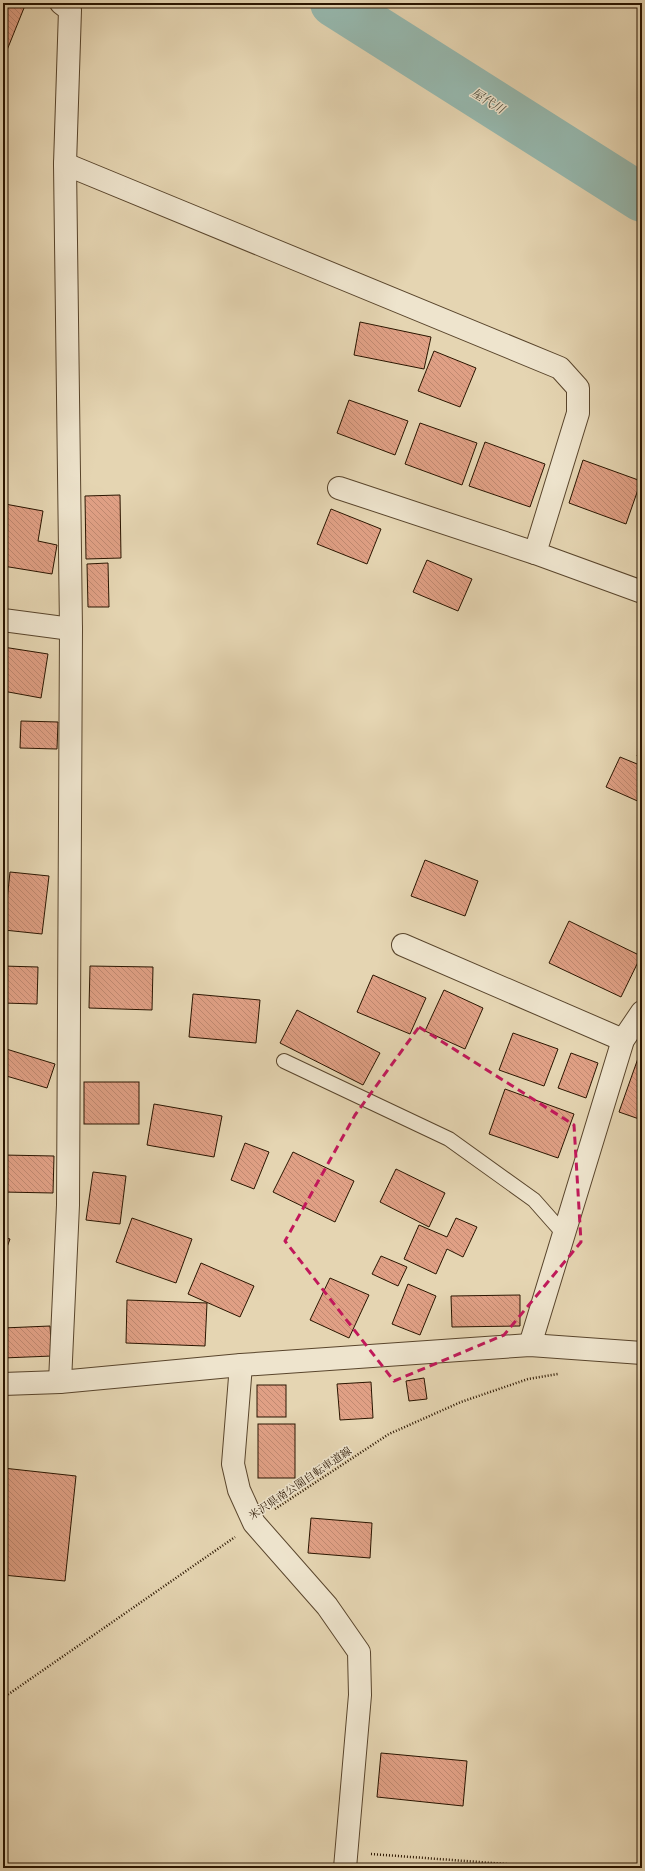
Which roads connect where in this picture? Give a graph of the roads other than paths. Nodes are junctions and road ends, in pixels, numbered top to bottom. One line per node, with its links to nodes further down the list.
1 (61, 3): 2 (street)
2 (65, 164): 4 (street); 7 (street)
3 (339, 488): 4 (street)
4 (534, 553): 5 (street)
5 (642, 592)
6 (3, 620): 7 (street)
7 (71, 629): 16 (street)
8 (403, 945): 10 (street)
9 (642, 1012): 10 (street)
10 (623, 1040): 12 (street)
11 (284, 1061): 12 (lane)
12 (564, 1234): 13 (street)
13 (530, 1345): 14 (street); 15 (street)
14 (642, 1353)
15 (241, 1365): 16 (street); 18 (street)
16 (60, 1382): 17 (street)
17 (3, 1384)
18 (346, 1860)

